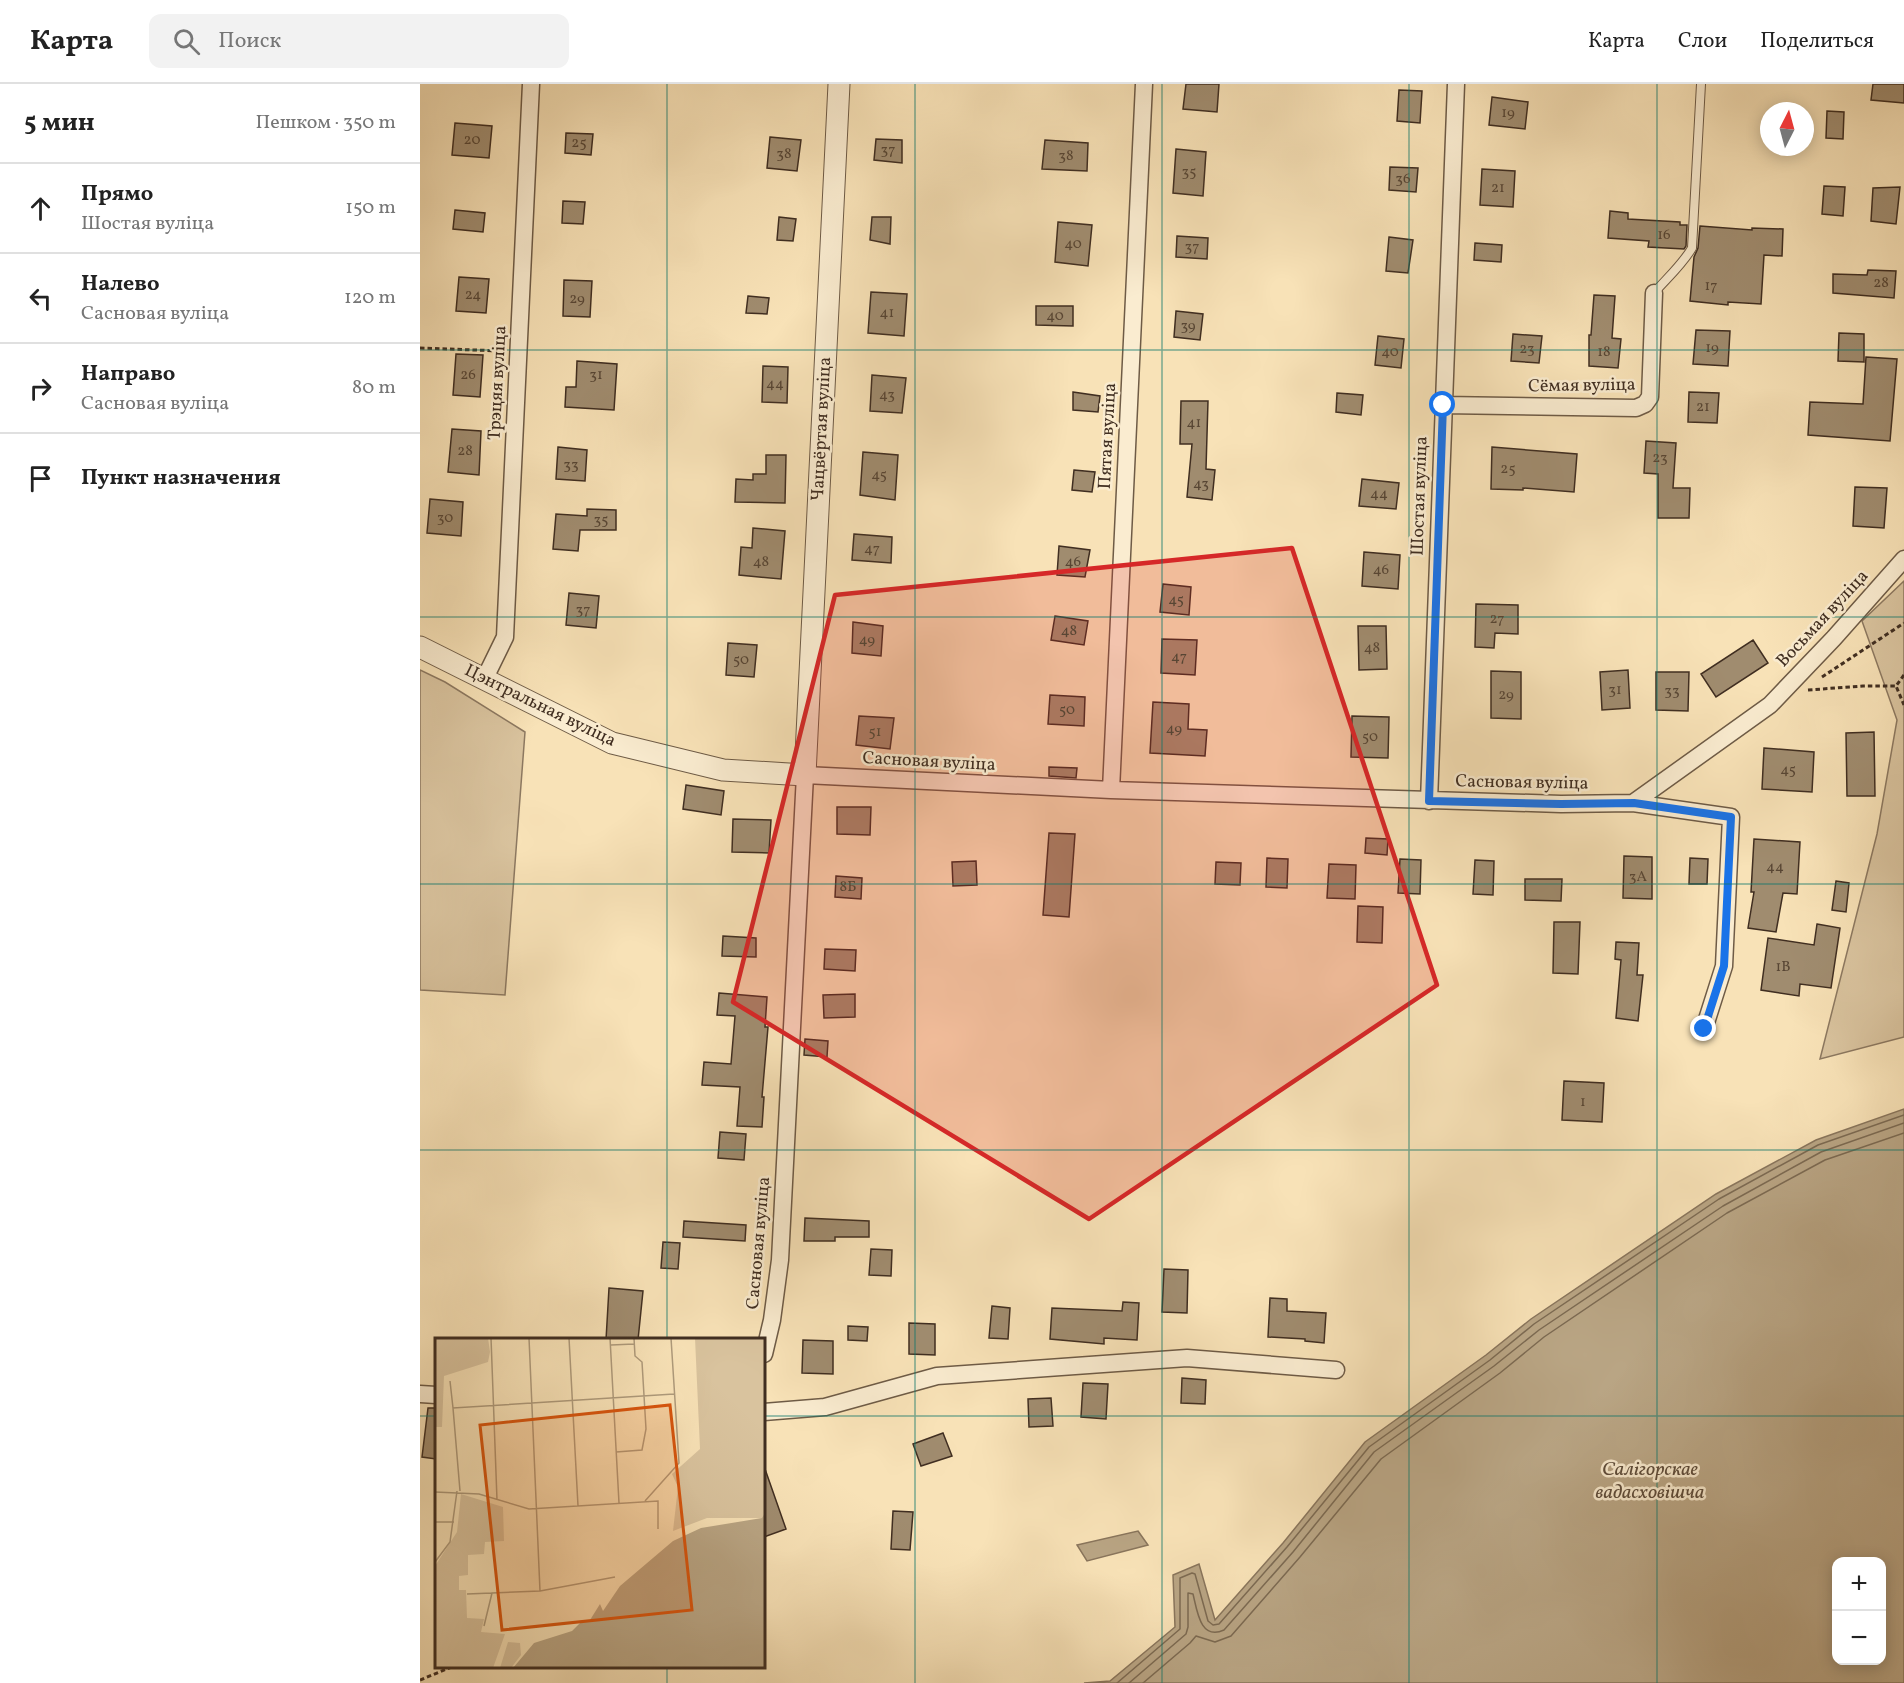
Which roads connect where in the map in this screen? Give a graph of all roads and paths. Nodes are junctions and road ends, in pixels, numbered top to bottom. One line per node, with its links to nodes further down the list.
1 (531, 84): 8 (street, Трэцяя вуліца)
2 (839, 84): 19 (street, Чацвёртая вуліца)
3 (1144, 84): 20 (street, Пятая вуліца)
4 (1456, 84): 9 (street, Шостая вуліца)
5 (1701, 84): 6 (lane)
6 (1654, 293): 9 (street, Сёмая вуліца)
7 (420, 348): 8 (path)
8 (519, 351): 14 (street, Трэцяя вуліца)
9 (1443, 405): 21 (street, Шостая вуліца)
10 (1904, 559): 22 (street, Восьмая вуліца)
11 (1904, 623): 15 (path)
12 (420, 647): 14 (street, Цэнтральная вуліца)
13 (1904, 675): 16 (path)
14 (484, 680): 19 (street, Цэнтральная вуліца)
15 (1817, 680)
16 (1896, 686): 17 (path); 18 (path)
17 (1806, 690)
18 (1904, 705)
19 (805, 775): 20 (street, Сасновая вуліца); 24 (street, Сасновая вуліца)
20 (1111, 790): 21 (street, Сасновая вуліца)
21 (1429, 801): 22 (street, Сасновая вуліца)
22 (1634, 803): 23 (street, Сасновая вуліца)
23 (1704, 1029)
24 (765, 1350)
25 (1335, 1370): 28 (street)
26 (420, 1394): 27 (street)
27 (435, 1395)
28 (765, 1412)
29 (449, 1668): 30 (path)
30 (420, 1680)

